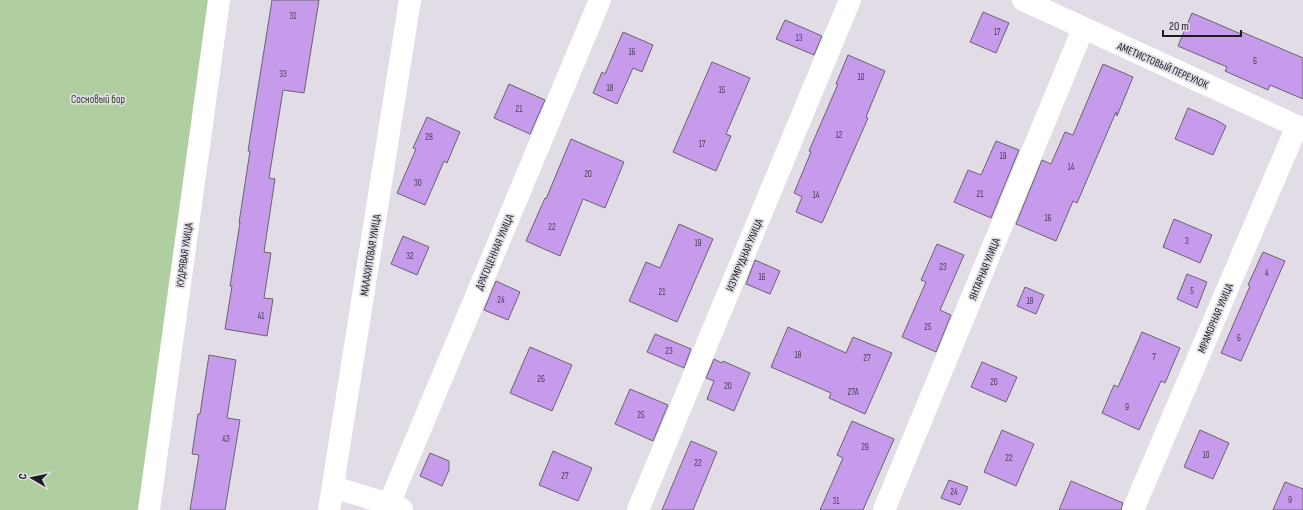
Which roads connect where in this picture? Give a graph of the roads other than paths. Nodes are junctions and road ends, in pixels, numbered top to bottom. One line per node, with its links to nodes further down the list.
1 (219, 0): 10 (street, КУДРЯВАЯ УЛИЦА)
2 (410, 0): 8 (street, МАЛАХИТОВАЯ УЛИЦА)
3 (600, 0): 9 (street, ДРАГОЦЕННАЯ УЛИЦА)
4 (850, 0): 12 (street, ИЗУМРУДНАЯ УЛИЦА)
5 (1023, 0): 6 (street, АМЕТИСТОВЫЙ ПЕРЕУЛОК)
6 (1083, 29): 7 (street, АМЕТИСТОВЫЙ ПЕРЕУЛОК); 13 (street, ЯНТАРНАЯ УЛИЦА)
7 (1300, 127): 14 (street, МРАМОРНАЯ УЛИЦА)
8 (333, 487): 9 (street); 11 (street, МАЛАХИТОВАЯ УЛИЦА)
9 (396, 507)
10 (149, 510)
11 (329, 510)
12 (638, 510)
13 (884, 510)
14 (1133, 510)

